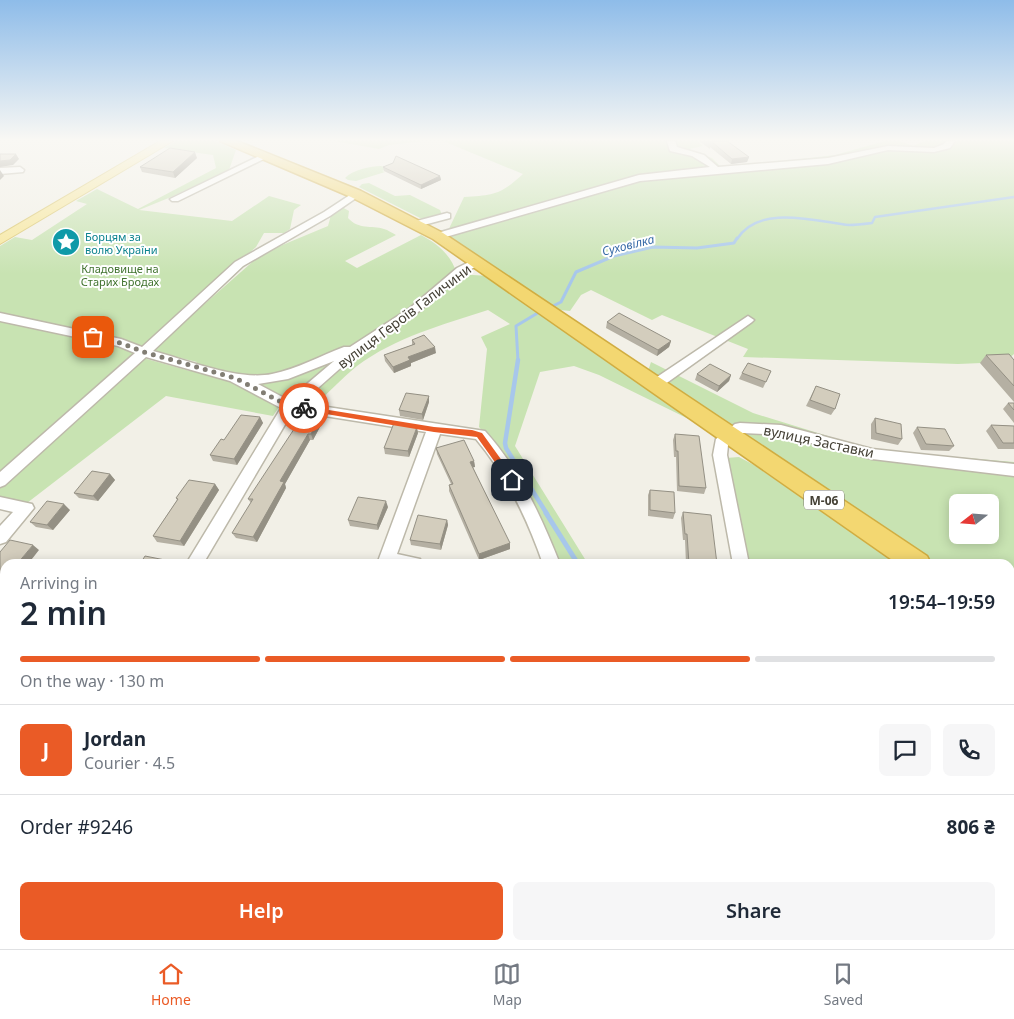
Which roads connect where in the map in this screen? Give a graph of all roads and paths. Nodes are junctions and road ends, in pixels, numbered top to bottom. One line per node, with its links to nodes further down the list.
1 (92, 185): 10 (main road)
2 (204, 185): 6 (street)
3 (334, 185): 5 (highway, М-06)
4 (614, 185): 9 (street)
5 (356, 194): 8 (highway, М-06); 15 (street)
6 (175, 199)
7 (447, 216): 8 (street)
8 (416, 224): 9 (highway, М-06)
9 (438, 236): 11 (highway, М-06)
10 (2, 238)
11 (477, 262): 14 (street, вулиця Героїв Галичини); 17 (highway, М-06)
12 (0, 317): 15 (street)
13 (748, 320): 17 (street)
14 (358, 346): 16 (street); 18 (street, вулиця Героїв Галичини)
15 (144, 352): 16 (street); 22 (street)
16 (235, 378): 18 (street)
17 (656, 384): 20 (highway, М-06)
18 (289, 406): 19 (street); 25 (street, вулиця Героїв Галичини)
19 (434, 430): 26 (street); 27 (street)
20 (731, 435): 21 (street, вулиця Заставки); 28 (street); 29 (highway, М-06)
21 (1014, 470)
22 (0, 481)
23 (0, 503): 24 (street)
24 (0, 538)
25 (197, 559)
26 (386, 559)
27 (550, 559)
28 (739, 559)
29 (911, 559)

